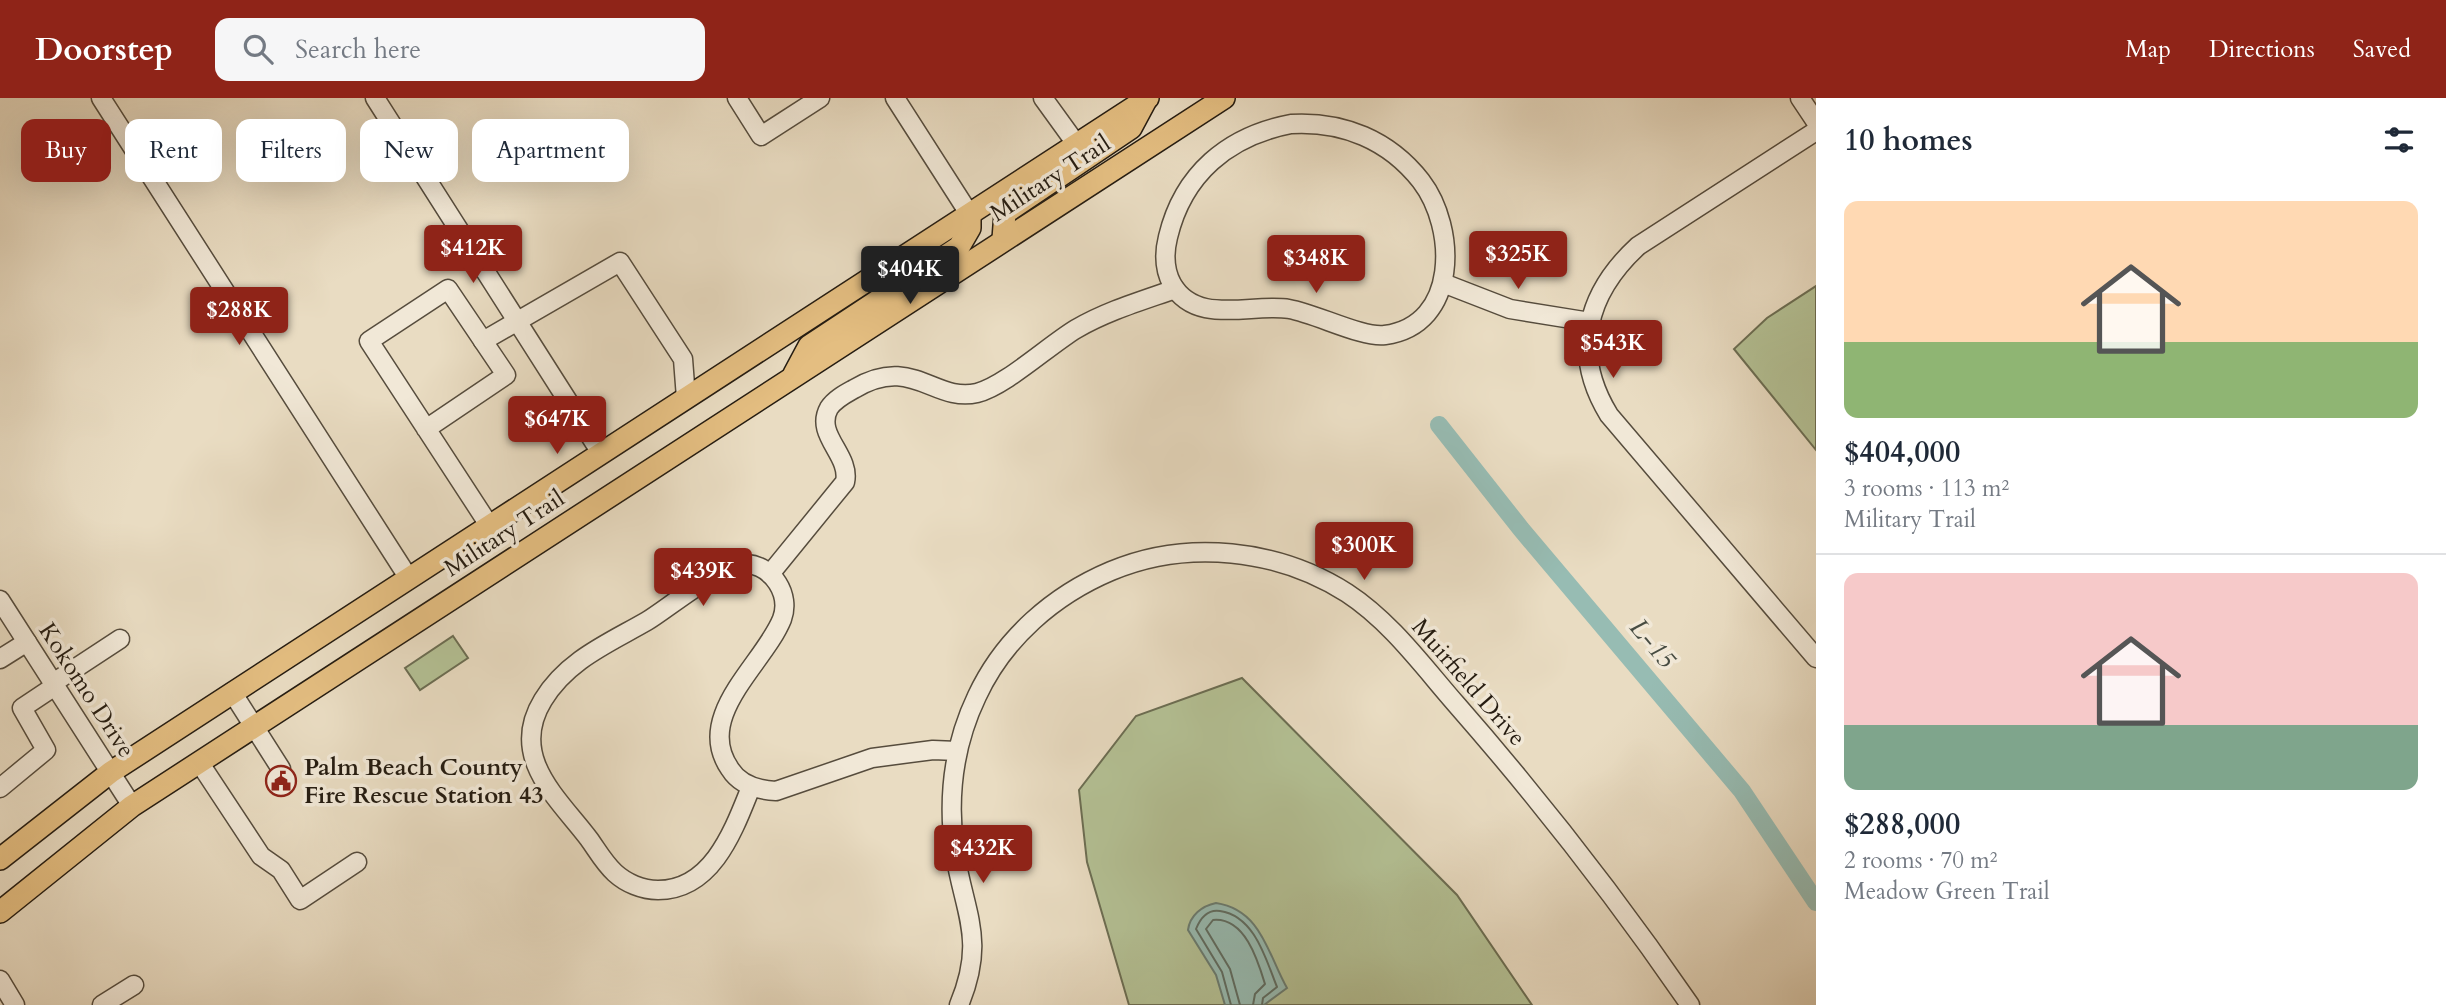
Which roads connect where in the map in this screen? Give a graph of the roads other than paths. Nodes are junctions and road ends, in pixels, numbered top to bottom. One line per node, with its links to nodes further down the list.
1 (101, 98): 26 (street)
2 (375, 98): 17 (street)
3 (737, 98): 4 (street)
4 (820, 98)
5 (895, 98): 13 (street)
6 (1043, 98): 12 (street)
7 (1148, 98): 12 (main road, Military Trail); 14 (main road)
8 (1224, 98): 14 (main road, Military Trail)
9 (1801, 98): 10 (street)
10 (1816, 122)
11 (1816, 131): 18 (street)
12 (1077, 145): 13 (main road, Military Trail)
13 (971, 215): 20 (main road); 21 (main road, Military Trail)
14 (1003, 239): 20 (main road, Military Trail)
15 (1443, 282): 16 (street); 16 (street); 18 (street)
16 (1175, 289): 25 (street)
17 (518, 320): 19 (street); 21 (street); 23 (street)
18 (1590, 322): 30 (street)
19 (483, 341): 22 (street); 22 (street)
20 (793, 376): 34 (main road, Military Trail)
21 (685, 398): 23 (main road, Military Trail)
22 (426, 429): 24 (street)
23 (601, 453): 24 (main road, Military Trail)
24 (489, 525): 26 (main road, Military Trail)
25 (770, 573): 39 (street); 39 (street)
26 (408, 578): 33 (main road, Military Trail)
27 (0, 600): 29 (street, Kokomo Drive)
28 (120, 639): 32 (street)
29 (27, 642): 31 (street); 32 (street, Kokomo Drive)
30 (1816, 658)
31 (0, 659)
32 (54, 685): 38 (street, Kokomo Drive); 40 (street)
33 (232, 692): 34 (street); 38 (main road, Military Trail)
34 (254, 726): 36 (main road, Military Trail); 37 (street)
35 (957, 751): 39 (street); 49 (street, Muirfield Drive); 50 (street, Muirfield Drive)
36 (199, 762): 41 (main road, Military Trail); 43 (street)
37 (281, 769)
38 (111, 772): 41 (street, Kokomo Drive); 42 (main road, Military Trail)
39 (751, 787)
40 (0, 788)
41 (132, 806): 44 (main road, Military Trail)
42 (0, 859)
43 (357, 862)
44 (0, 912)
45 (0, 980): 47 (street)
46 (134, 985): 48 (street)
47 (15, 1005)
48 (102, 1005)
49 (959, 1005)
50 (1690, 1005)

